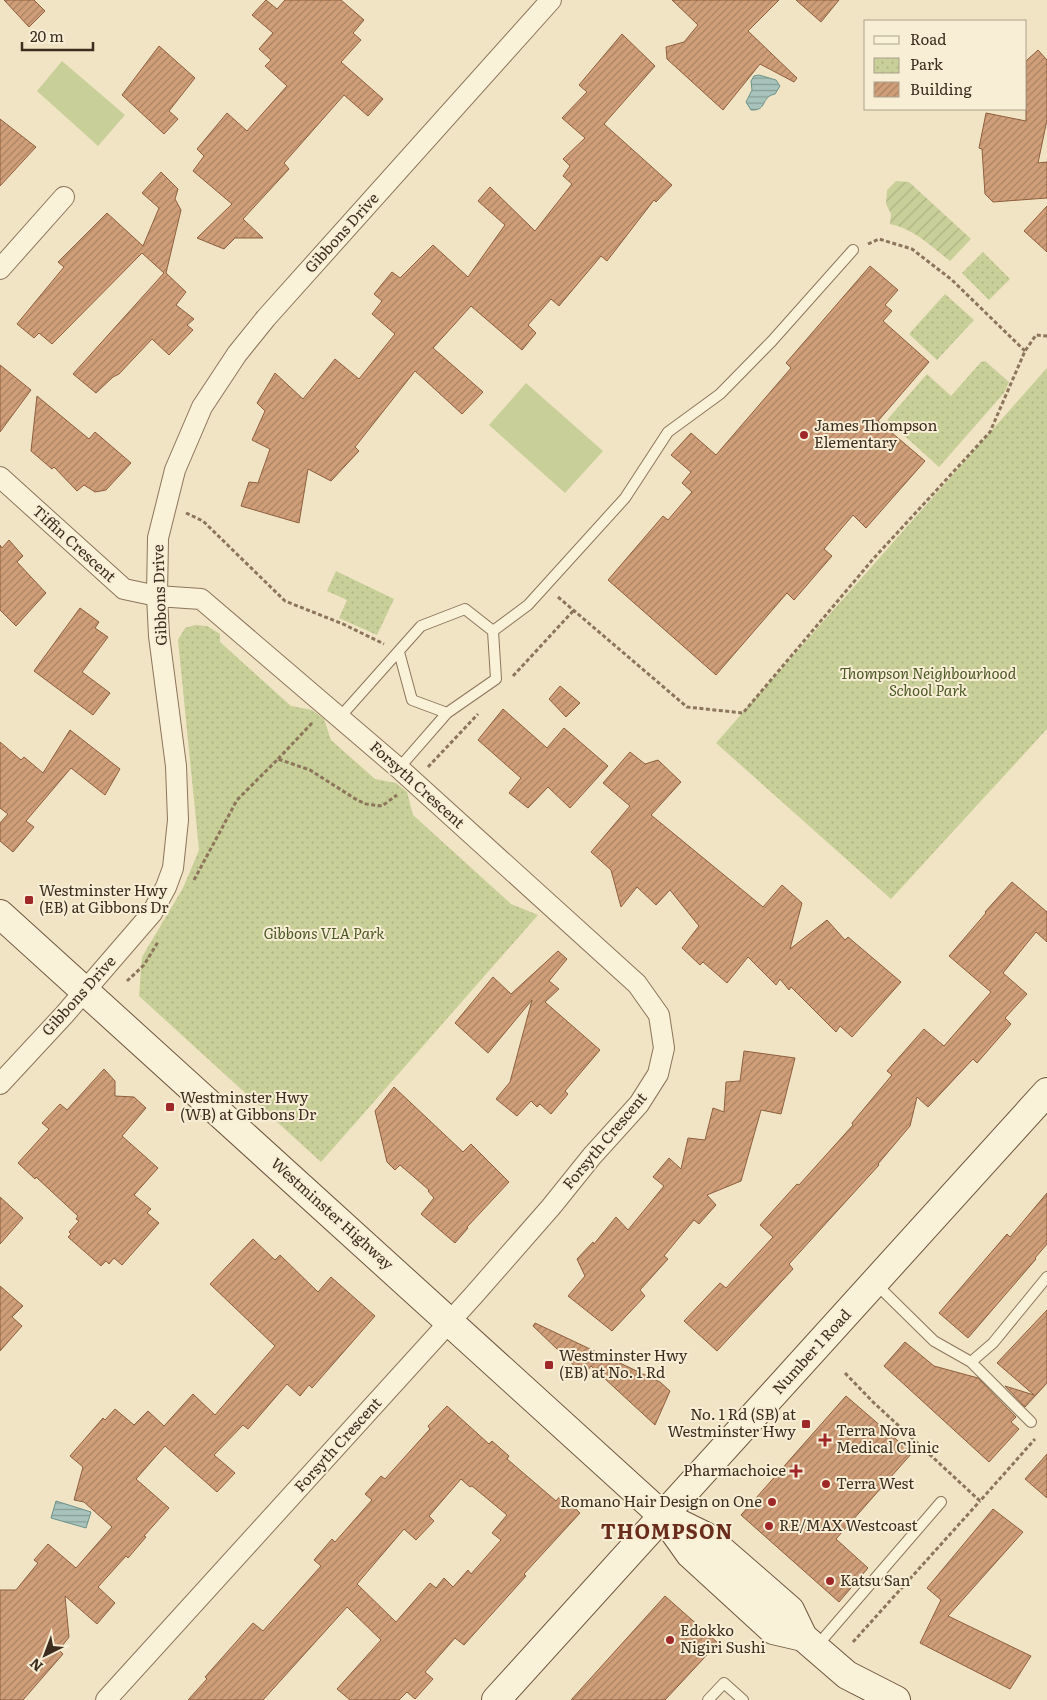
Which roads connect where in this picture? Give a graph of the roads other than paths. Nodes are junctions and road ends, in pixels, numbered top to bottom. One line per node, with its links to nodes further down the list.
1 (551, 0): 6 (street, Gibbons Drive)
2 (64, 198): 4 (street)
3 (854, 250): 7 (lane)
4 (0, 269)
5 (0, 477): 6 (street, Tiffin Crescent)
6 (157, 596): 10 (street, Forsyth Crescent); 13 (street, Gibbons Drive)
7 (493, 631): 8 (lane); 9 (lane)
8 (399, 652): 9 (lane); 10 (lane)
9 (447, 713): 11 (lane)
10 (340, 717): 11 (street, Forsyth Crescent)
11 (399, 768): 18 (street, Forsyth Crescent)
12 (0, 914): 13 (main road, Westminster Highway)
13 (84, 990): 14 (street, Gibbons Drive); 18 (main road, Westminster Highway)
14 (0, 1084)
15 (1047, 1092): 17 (main road, Number 1 Road)
16 (1047, 1277): 19 (lane)
17 (875, 1282): 19 (lane); 22 (main road, Number 1 Road)
18 (450, 1321): 22 (main road, Westminster Highway); 24 (street, Forsyth Crescent)
19 (972, 1362): 20 (lane)
20 (1032, 1422)
21 (941, 1502): 23 (lane)
22 (663, 1516): 23 (main road, Westminster Highway); 25 (main road, Number 1 Road)
23 (810, 1642): 28 (main road, Westminster Highway)
24 (106, 1700)
25 (496, 1700)
26 (708, 1700): 27 (lane)
27 (743, 1700)
28 (896, 1700)

